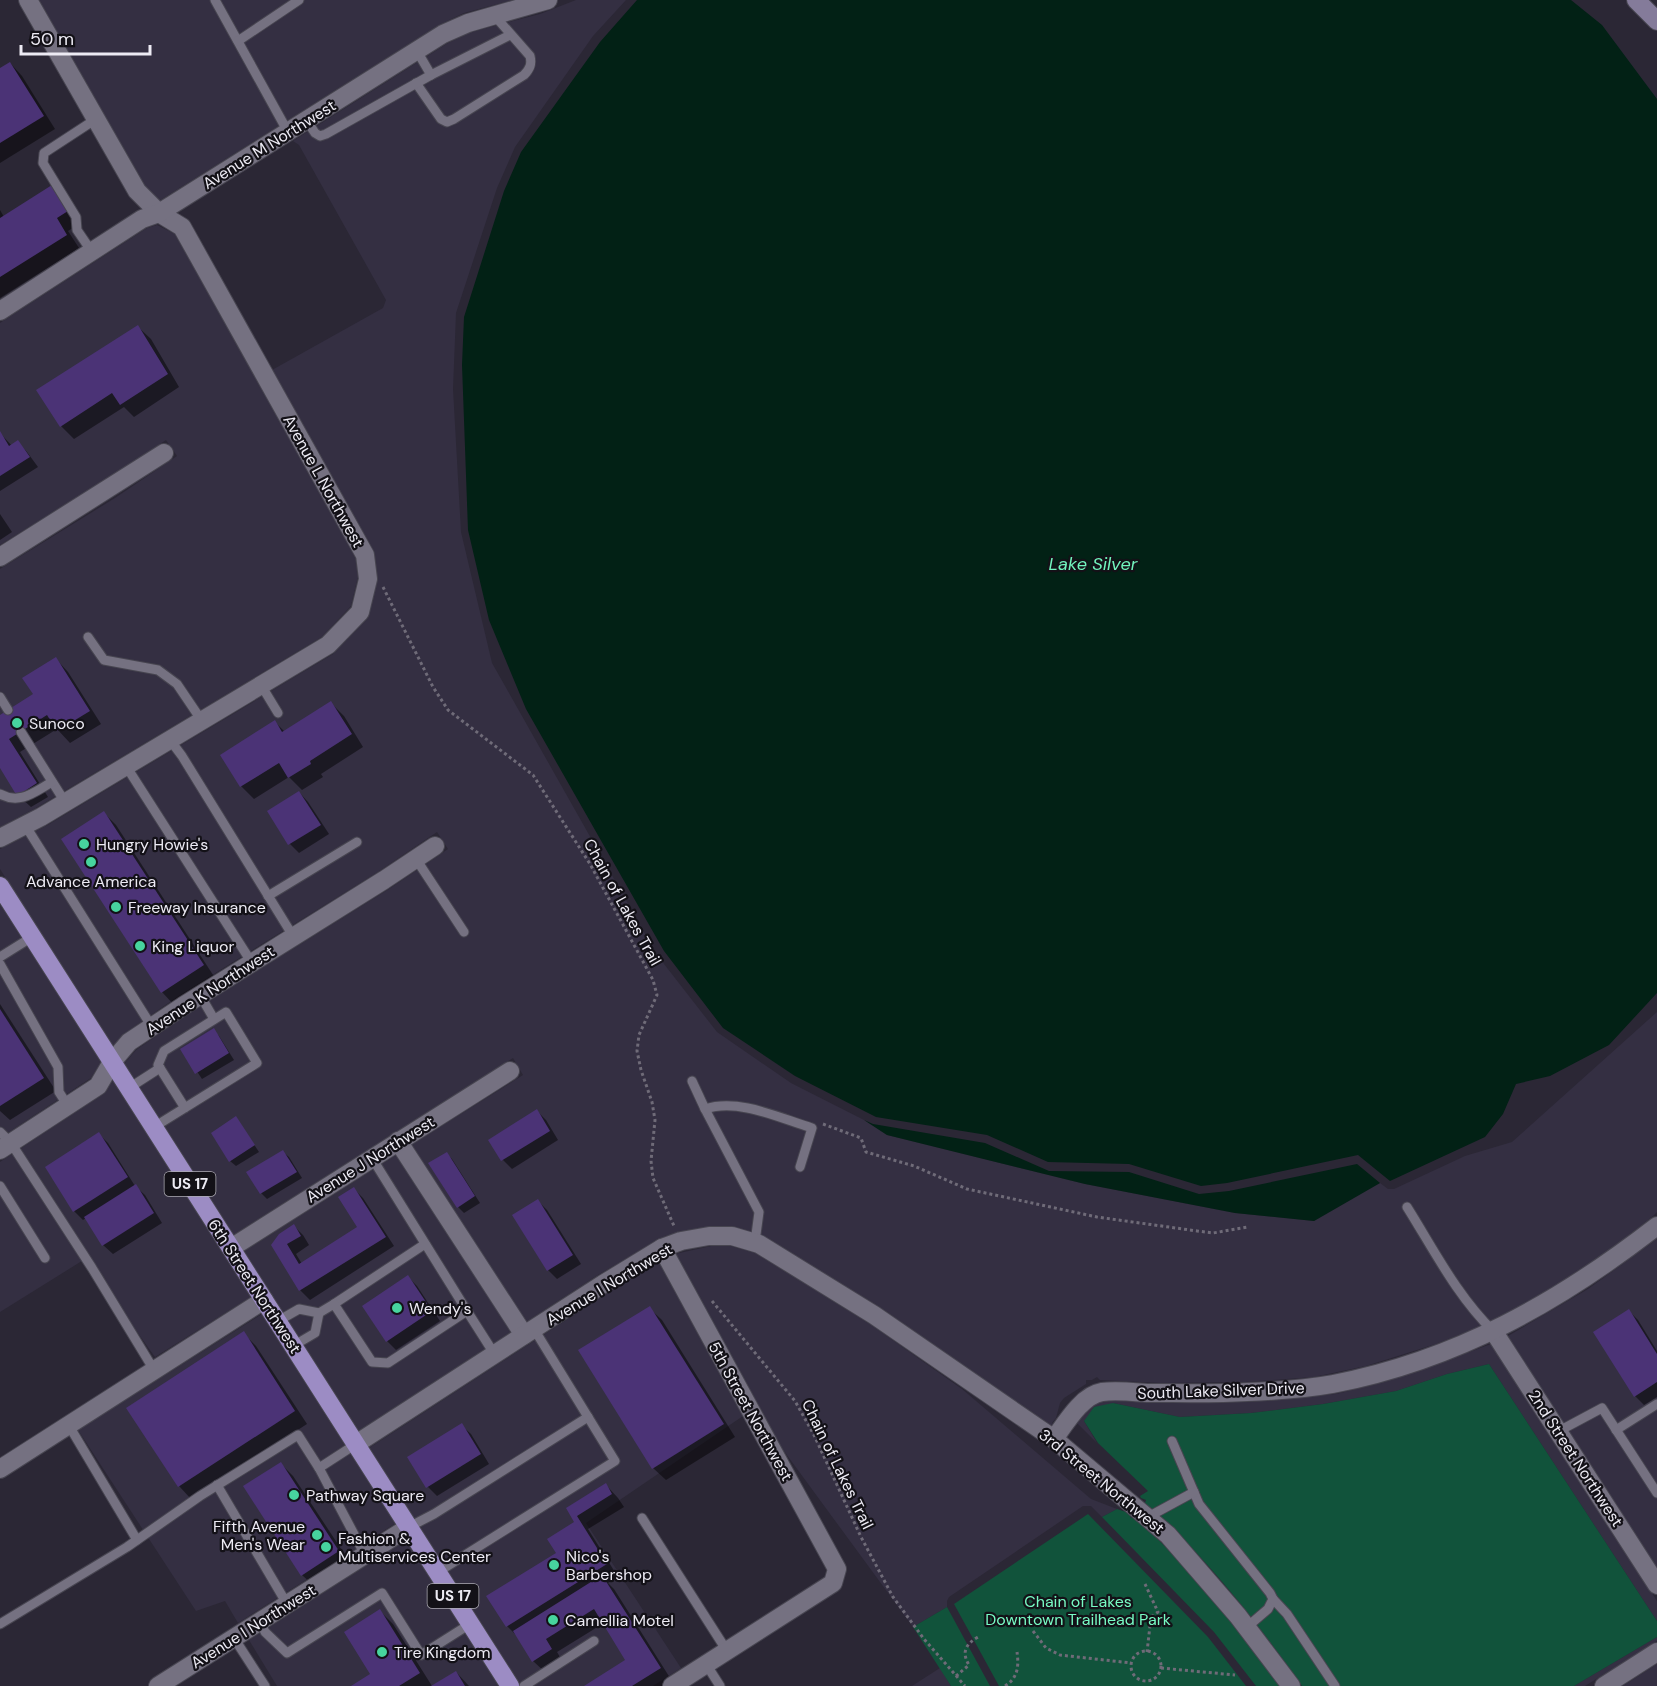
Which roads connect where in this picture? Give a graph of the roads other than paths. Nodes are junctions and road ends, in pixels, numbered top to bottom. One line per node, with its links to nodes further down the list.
1 (27, 0): 13 (street, Avenue L Northwest)
2 (215, 0): 9 (lane)
3 (299, 0): 9 (lane)
4 (548, 0): 6 (street, Avenue M Northwest)
5 (1635, 0): 7 (main road)
6 (494, 15): 8 (lane); 10 (street, Avenue M Northwest)
7 (1657, 21)
8 (510, 35): 11 (lane); 12 (lane)
9 (238, 41): 15 (lane)
10 (417, 51): 11 (lane); 14 (street, Avenue M Northwest)
11 (431, 75): 12 (lane)
12 (416, 83): 14 (lane)
13 (96, 119): 16 (street, Avenue L Northwest); 17 (lane)
14 (306, 121): 15 (street, Avenue M Northwest)
15 (288, 132): 16 (street, Avenue M Northwest)
16 (159, 213): 17 (street, Avenue M Northwest); 22 (street, Avenue L Northwest)
17 (92, 252): 18 (street, Avenue M Northwest)
18 (0, 311)
19 (164, 453): 20 (street)
20 (0, 557)
21 (88, 638): 26 (lane)
22 (261, 685): 25 (lane); 26 (street, Avenue L Northwest)
23 (0, 697): 24 (lane)
24 (8, 710)
25 (278, 713)
26 (201, 721): 28 (street, Avenue L Northwest)
27 (21, 732): 30 (lane)
28 (170, 740): 29 (street, Avenue L Northwest); 39 (lane)
29 (126, 766): 32 (street, Avenue L Northwest); 44 (lane)
30 (52, 782): 31 (lane); 32 (lane)
31 (0, 794)
32 (65, 802): 33 (street, Avenue L Northwest)
33 (25, 825): 34 (street, Avenue L Northwest); 48 (lane)
34 (0, 838)
35 (357, 842): 39 (lane)
36 (435, 846): 37 (street, Avenue K Northwest)
37 (416, 859): 40 (lane); 41 (street, Avenue K Northwest)
38 (0, 886): 42 (highway, 6th Street Northwest / US 17)
39 (268, 896): 41 (lane)
40 (464, 932)
41 (293, 936): 44 (street, Avenue K Northwest)
42 (32, 937): 43 (lane); 49 (highway, 6th Street Northwest / US 17)
43 (0, 957)
44 (252, 963): 46 (street, Avenue K Northwest)
45 (0, 964): 54 (lane)
46 (200, 995): 47 (lane); 48 (street, Avenue K Northwest)
47 (214, 1019): 50 (lane); 55 (lane)
48 (152, 1027): 49 (street, Avenue K Northwest)
49 (112, 1062): 53 (highway, 6th Street Northwest / US 17); 54 (street, Avenue K Northwest)
50 (160, 1068): 53 (lane); 55 (lane)
51 (510, 1071): 59 (street, Avenue J Northwest)
52 (692, 1082): 56 (lane)
53 (129, 1088): 57 (highway, 6th Street Northwest / US 17)
54 (68, 1106): 58 (street, Avenue K Northwest)
55 (185, 1108): 57 (lane)
56 (705, 1109): 61 (lane); 65 (lane)
57 (154, 1127): 67 (highway, 6th Street Northwest / US 17)
58 (4, 1142): 80 (lane)
59 (398, 1142): 60 (street, Avenue J Northwest); 76 (street)
60 (372, 1158): 66 (lane); 67 (street, Avenue J Northwest)
61 (800, 1167)
62 (0, 1186): 69 (lane)
63 (1407, 1207): 77 (lane)
64 (1657, 1226): 77 (street, South Lake Silver Drive)
65 (754, 1242): 68 (street, Avenue I Northwest); 74 (street, Avenue I Northwest)
66 (425, 1244): 71 (lane); 72 (lane)
67 (231, 1248): 70 (highway, 6th Street Northwest / US 17)
68 (662, 1248): 76 (street, Avenue I Northwest); 109 (street, 5th Street Northwest)
69 (45, 1258)
70 (264, 1300): 75 (highway, 6th Street Northwest / US 17); 80 (street)
71 (334, 1304): 72 (lane); 73 (lane)
72 (467, 1311): 79 (lane)
73 (319, 1313): 75 (lane); 78 (lane)
74 (874, 1315): 86 (street, 3rd Street Northwest)
75 (278, 1321): 78 (highway, 6th Street Northwest / US 17)
76 (529, 1332): 79 (street, Avenue I Northwest); 82 (lane)
77 (1494, 1332): 85 (street, 2nd Street Northwest); 86 (street, South Lake Silver Drive)
78 (293, 1346): 88 (highway, 6th Street Northwest / US 17)
79 (495, 1355): 88 (street, Avenue I Northwest)
80 (154, 1370): 83 (street)
81 (1657, 1404): 84 (lane)
82 (588, 1417): 96 (lane); 99 (lane)
83 (68, 1424): 89 (street); 97 (lane)
84 (1616, 1430): 85 (lane); 93 (lane)
85 (1559, 1431): 100 (street, 2nd Street Northwest)
86 (1054, 1439): 94 (street, 3rd Street Northwest)
87 (1172, 1440): 92 (lane)
88 (356, 1444): 90 (lane); 96 (highway, 6th Street Northwest / US 17)
89 (0, 1468)
90 (319, 1468): 91 (lane); 98 (lane)
91 (217, 1485): 97 (lane); 102 (lane)
92 (1194, 1492): 94 (lane); 101 (lane)
93 (1657, 1492)
94 (1148, 1517): 106 (street, 3rd Street Northwest)
95 (642, 1518): 109 (lane)
96 (409, 1527): 98 (street, Avenue I Northwest); 99 (highway, 6th Street Northwest / US 17)
97 (137, 1540): 104 (lane)
98 (365, 1555): 102 (street, Avenue I Northwest)
99 (438, 1572): 105 (highway, 6th Street Northwest / US 17)
100 (1657, 1584)
101 (1273, 1599): 106 (lane); 119 (lane)
102 (287, 1604): 103 (street, Avenue I Northwest)
103 (260, 1621): 105 (lane); 107 (street, Avenue I Northwest)
104 (0, 1624)
105 (470, 1624): 115 (highway, 6th Street Northwest / US 17)
106 (1247, 1627): 118 (street, 3rd Street Northwest)
107 (234, 1638): 113 (street, Avenue I Northwest); 114 (lane)
108 (594, 1641): 116 (lane)
109 (727, 1651): 111 (street)
110 (1657, 1652): 120 (street)
111 (706, 1664): 112 (street); 117 (lane)
112 (677, 1685)
113 (158, 1686)
114 (265, 1686)
115 (510, 1686)
116 (524, 1686)
117 (720, 1686)
118 (1291, 1686)
119 (1335, 1686)
120 (1604, 1686)

